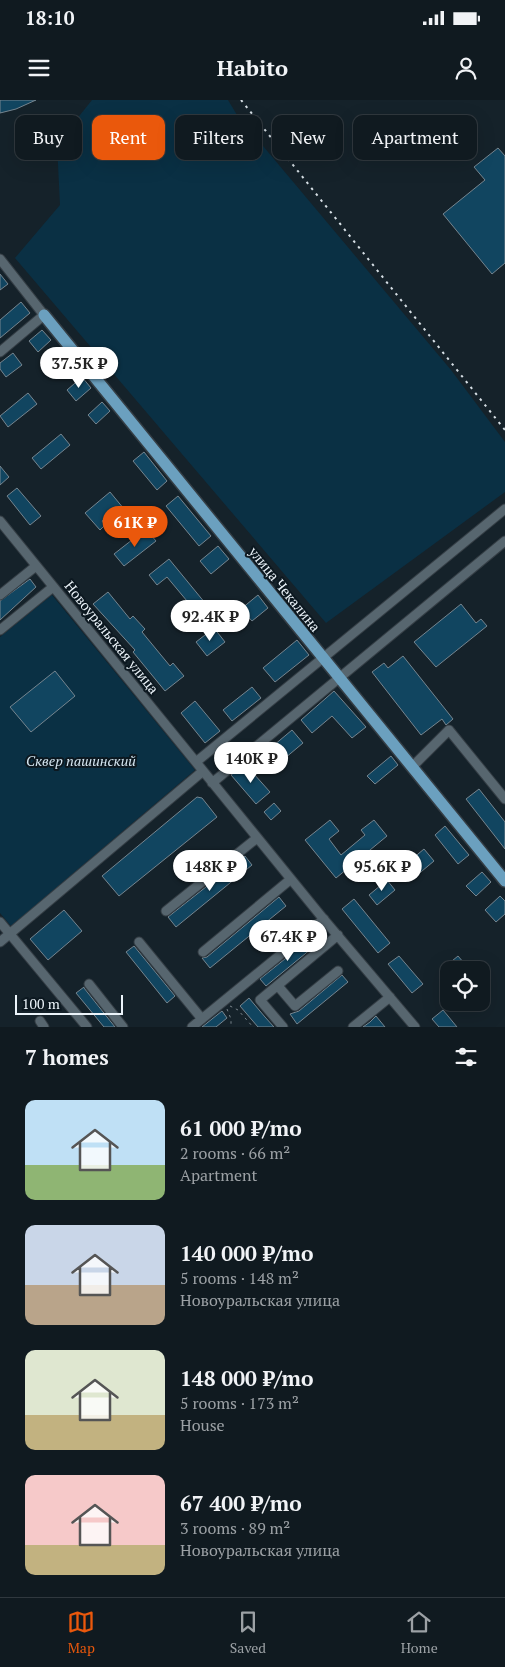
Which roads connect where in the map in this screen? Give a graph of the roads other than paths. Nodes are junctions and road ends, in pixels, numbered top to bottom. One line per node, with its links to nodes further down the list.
1 (1, 262): 2 (street)
2 (44, 315): 3 (street); 11 (main road, улица Чекалина)
3 (0, 352)
4 (505, 509): 11 (street)
5 (0, 521): 7 (street, Новоуральская улица)
6 (505, 541): 12 (street)
7 (36, 566): 8 (street, Новоуральская улица); 9 (street)
8 (54, 587): 10 (street); 13 (street, Новоуральская улица)
9 (0, 595)
10 (0, 630)
11 (321, 658): 12 (main road, улица Чекалина); 13 (street)
12 (338, 678): 14 (main road, улица Чекалина); 16 (street)
13 (196, 762): 15 (street, Новоуральская улица)
14 (412, 767): 17 (street); 20 (main road, улица Чекалина)
15 (203, 771): 16 (street, Новоуральская улица); 24 (street)
16 (212, 783): 18 (street, Новоуральская улица)
17 (505, 799)
18 (257, 838): 19 (street, Новоуральская улица); 21 (street)
19 (291, 880): 22 (street, Новоуральская улица); 28 (street)
20 (505, 881)
21 (166, 911)
22 (324, 919): 25 (street, Новоуральская улица); 33 (street)
23 (0, 922): 24 (street)
24 (10, 934): 26 (street); 34 (street)
25 (338, 935): 31 (street); 32 (street, Новоуральская улица)
26 (0, 942)
27 (139, 942): 33 (street)
28 (203, 952)
29 (338, 971): 31 (street)
30 (89, 984): 35 (street)
31 (278, 986): 37 (street)
32 (390, 996): 38 (street); 39 (street, Новоуральская улица)
33 (202, 1019): 36 (street)
34 (88, 1027)
35 (123, 1027)
36 (192, 1027)
37 (283, 1027)
38 (353, 1027)
39 (415, 1027)

